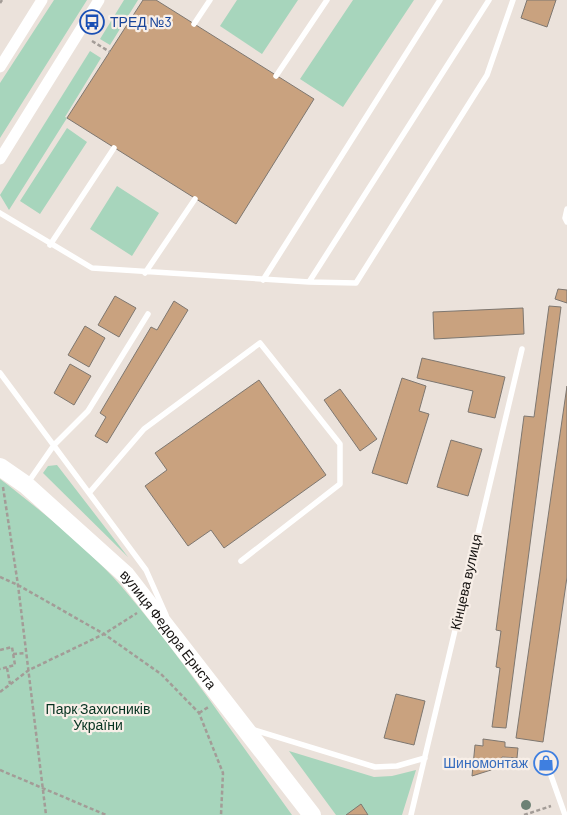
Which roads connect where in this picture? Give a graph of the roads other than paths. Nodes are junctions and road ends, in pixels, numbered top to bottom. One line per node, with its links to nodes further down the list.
1 (42, 0): 9 (street)
2 (99, 0): 12 (street)
3 (210, 0): 8 (lane)
4 (327, 0): 10 (lane)
5 (440, 0): 19 (lane)
6 (489, 0): 20 (lane)
7 (513, 0): 20 (lane)
8 (194, 24)
9 (0, 67)
10 (276, 76)
11 (114, 148): 17 (lane)
12 (0, 159)
13 (195, 199): 18 (lane)
14 (567, 209): 16 (lane)
15 (0, 213): 17 (lane)
16 (567, 222)
17 (50, 245): 18 (lane)
18 (145, 273): 19 (lane)
19 (263, 280): 20 (lane)
20 (309, 282)
21 (148, 314): 24 (lane)
22 (522, 349): 31 (lane, Кінцева вулиця)
23 (0, 373): 24 (lane)
24 (54, 445): 26 (lane); 27 (lane)
25 (1, 473): 26 (main road, вулиця Федора Ернста)
26 (26, 485): 29 (main road, вулиця Федора Ернста)
27 (89, 493): 28 (lane); 29 (lane)
28 (241, 561)
29 (174, 635): 30 (main road, вулиця Федора Ернста)
30 (246, 727): 31 (lane); 33 (main road, вулиця Федора Ернста)
31 (425, 758): 34 (lane, Кінцева вулиця)
32 (548, 767): 35 (lane)
33 (312, 815)
34 (411, 815)
35 (565, 815)

